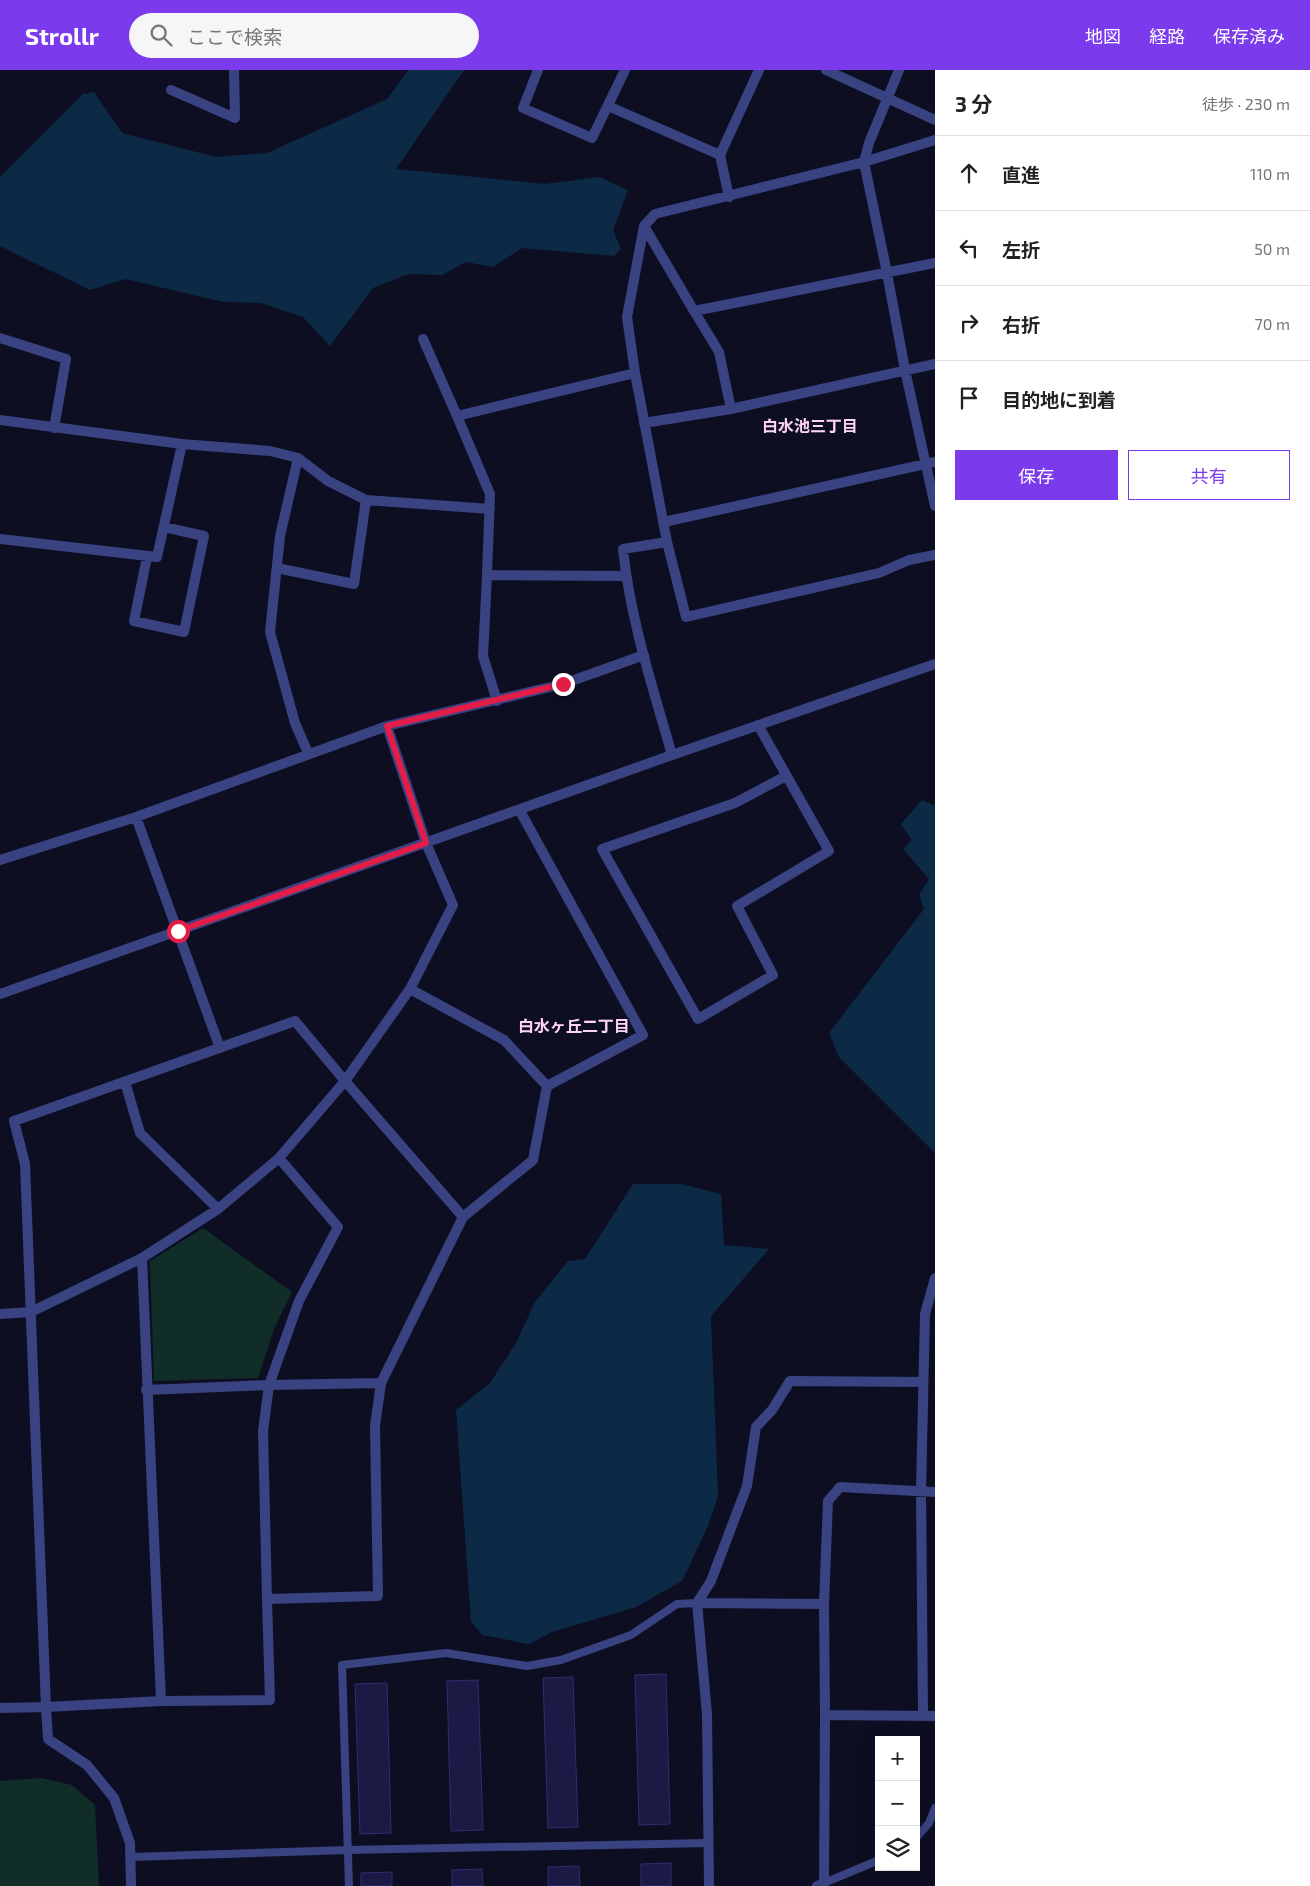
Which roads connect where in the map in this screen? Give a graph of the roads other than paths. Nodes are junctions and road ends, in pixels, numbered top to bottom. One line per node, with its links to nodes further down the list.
1 (234, 70): 7 (street)
2 (538, 70): 9 (street)
3 (625, 70): 9 (street)
4 (758, 70): 12 (street)
5 (826, 70): 8 (street)
6 (899, 70): 8 (street)
7 (171, 90)
8 (887, 98): 10 (street); 13 (street)
9 (608, 106): 12 (street)
10 (935, 120)
11 (935, 140): 13 (street)
12 (720, 155): 14 (street)
13 (864, 162): 14 (street); 17 (street)
14 (729, 197): 15 (street)
15 (644, 226): 18 (street); 23 (street)
16 (935, 263): 17 (street)
17 (887, 273): 18 (street); 22 (street)
18 (694, 310): 24 (street)
19 (0, 338): 28 (street)
20 (423, 339): 25 (street)
21 (935, 364): 22 (street)
22 (905, 370): 24 (street); 31 (street)
23 (635, 373): 25 (street); 27 (street)
24 (731, 409): 27 (street)
25 (456, 416): 34 (street)
26 (0, 420): 28 (street)
27 (644, 423): 35 (street)
28 (54, 428): 29 (street)
29 (182, 444): 30 (street); 36 (street)
30 (298, 458): 32 (street); 41 (street)
31 (930, 464): 33 (street); 35 (street)
32 (366, 500): 34 (street); 41 (street)
33 (935, 506)
34 (490, 509): 42 (street)
35 (664, 522): 38 (street)
36 (164, 527): 40 (street); 40 (street)
37 (0, 539): 40 (street)
38 (667, 542): 39 (street); 43 (street)
39 (935, 555)
40 (147, 557)
41 (277, 568): 49 (street)
42 (487, 575): 43 (street); 46 (street)
43 (626, 576): 44 (street)
44 (644, 655): 46 (street); 50 (street)
45 (935, 664): 47 (street)
46 (497, 701): 48 (street)
47 (758, 725): 50 (street); 51 (street)
48 (387, 726): 49 (street); 54 (street)
49 (308, 753): 53 (street)
50 (672, 755): 52 (street)
51 (786, 776): 51 (street)
52 (520, 811): 54 (street); 62 (street)
53 (136, 817): 55 (street); 56 (street)
54 (426, 843): 56 (street); 57 (street)
55 (0, 860)
56 (178, 931): 58 (street); 59 (street)
57 (410, 989): 61 (street); 62 (street)
58 (0, 994)
59 (220, 1048): 60 (street); 61 (street)
60 (125, 1082): 64 (street); 68 (street)
61 (345, 1082): 63 (street); 65 (street)
62 (547, 1086): 65 (street)
63 (279, 1158): 64 (street); 72 (street)
64 (218, 1209): 66 (street)
65 (463, 1216): 71 (street)
66 (142, 1258): 68 (street); 73 (street)
67 (935, 1278): 70 (street)
68 (31, 1312): 69 (street); 80 (street)
69 (0, 1314)
70 (924, 1382): 74 (street); 77 (street)
71 (381, 1383): 72 (street); 76 (street)
72 (269, 1385): 73 (street); 76 (street)
73 (146, 1390): 79 (street)
74 (921, 1491): 75 (street); 78 (street); 83 (street)
75 (935, 1492)
76 (266, 1599): 79 (street)
77 (697, 1603): 78 (street); 87 (street); 88 (lane)
78 (824, 1604): 82 (street)
79 (161, 1701): 80 (street)
80 (46, 1707): 81 (street); 89 (street)
81 (0, 1708)
82 (825, 1715): 83 (street); 91 (street)
83 (923, 1716): 84 (street)
84 (935, 1716)
85 (935, 1808): 86 (lane)
86 (920, 1833)
87 (708, 1843): 88 (lane); 94 (street)
88 (347, 1850): 89 (lane); 93 (lane)
89 (131, 1856): 92 (street)
90 (875, 1862): 91 (lane)
91 (821, 1885)
92 (131, 1886)
93 (348, 1886)
94 (709, 1886)

